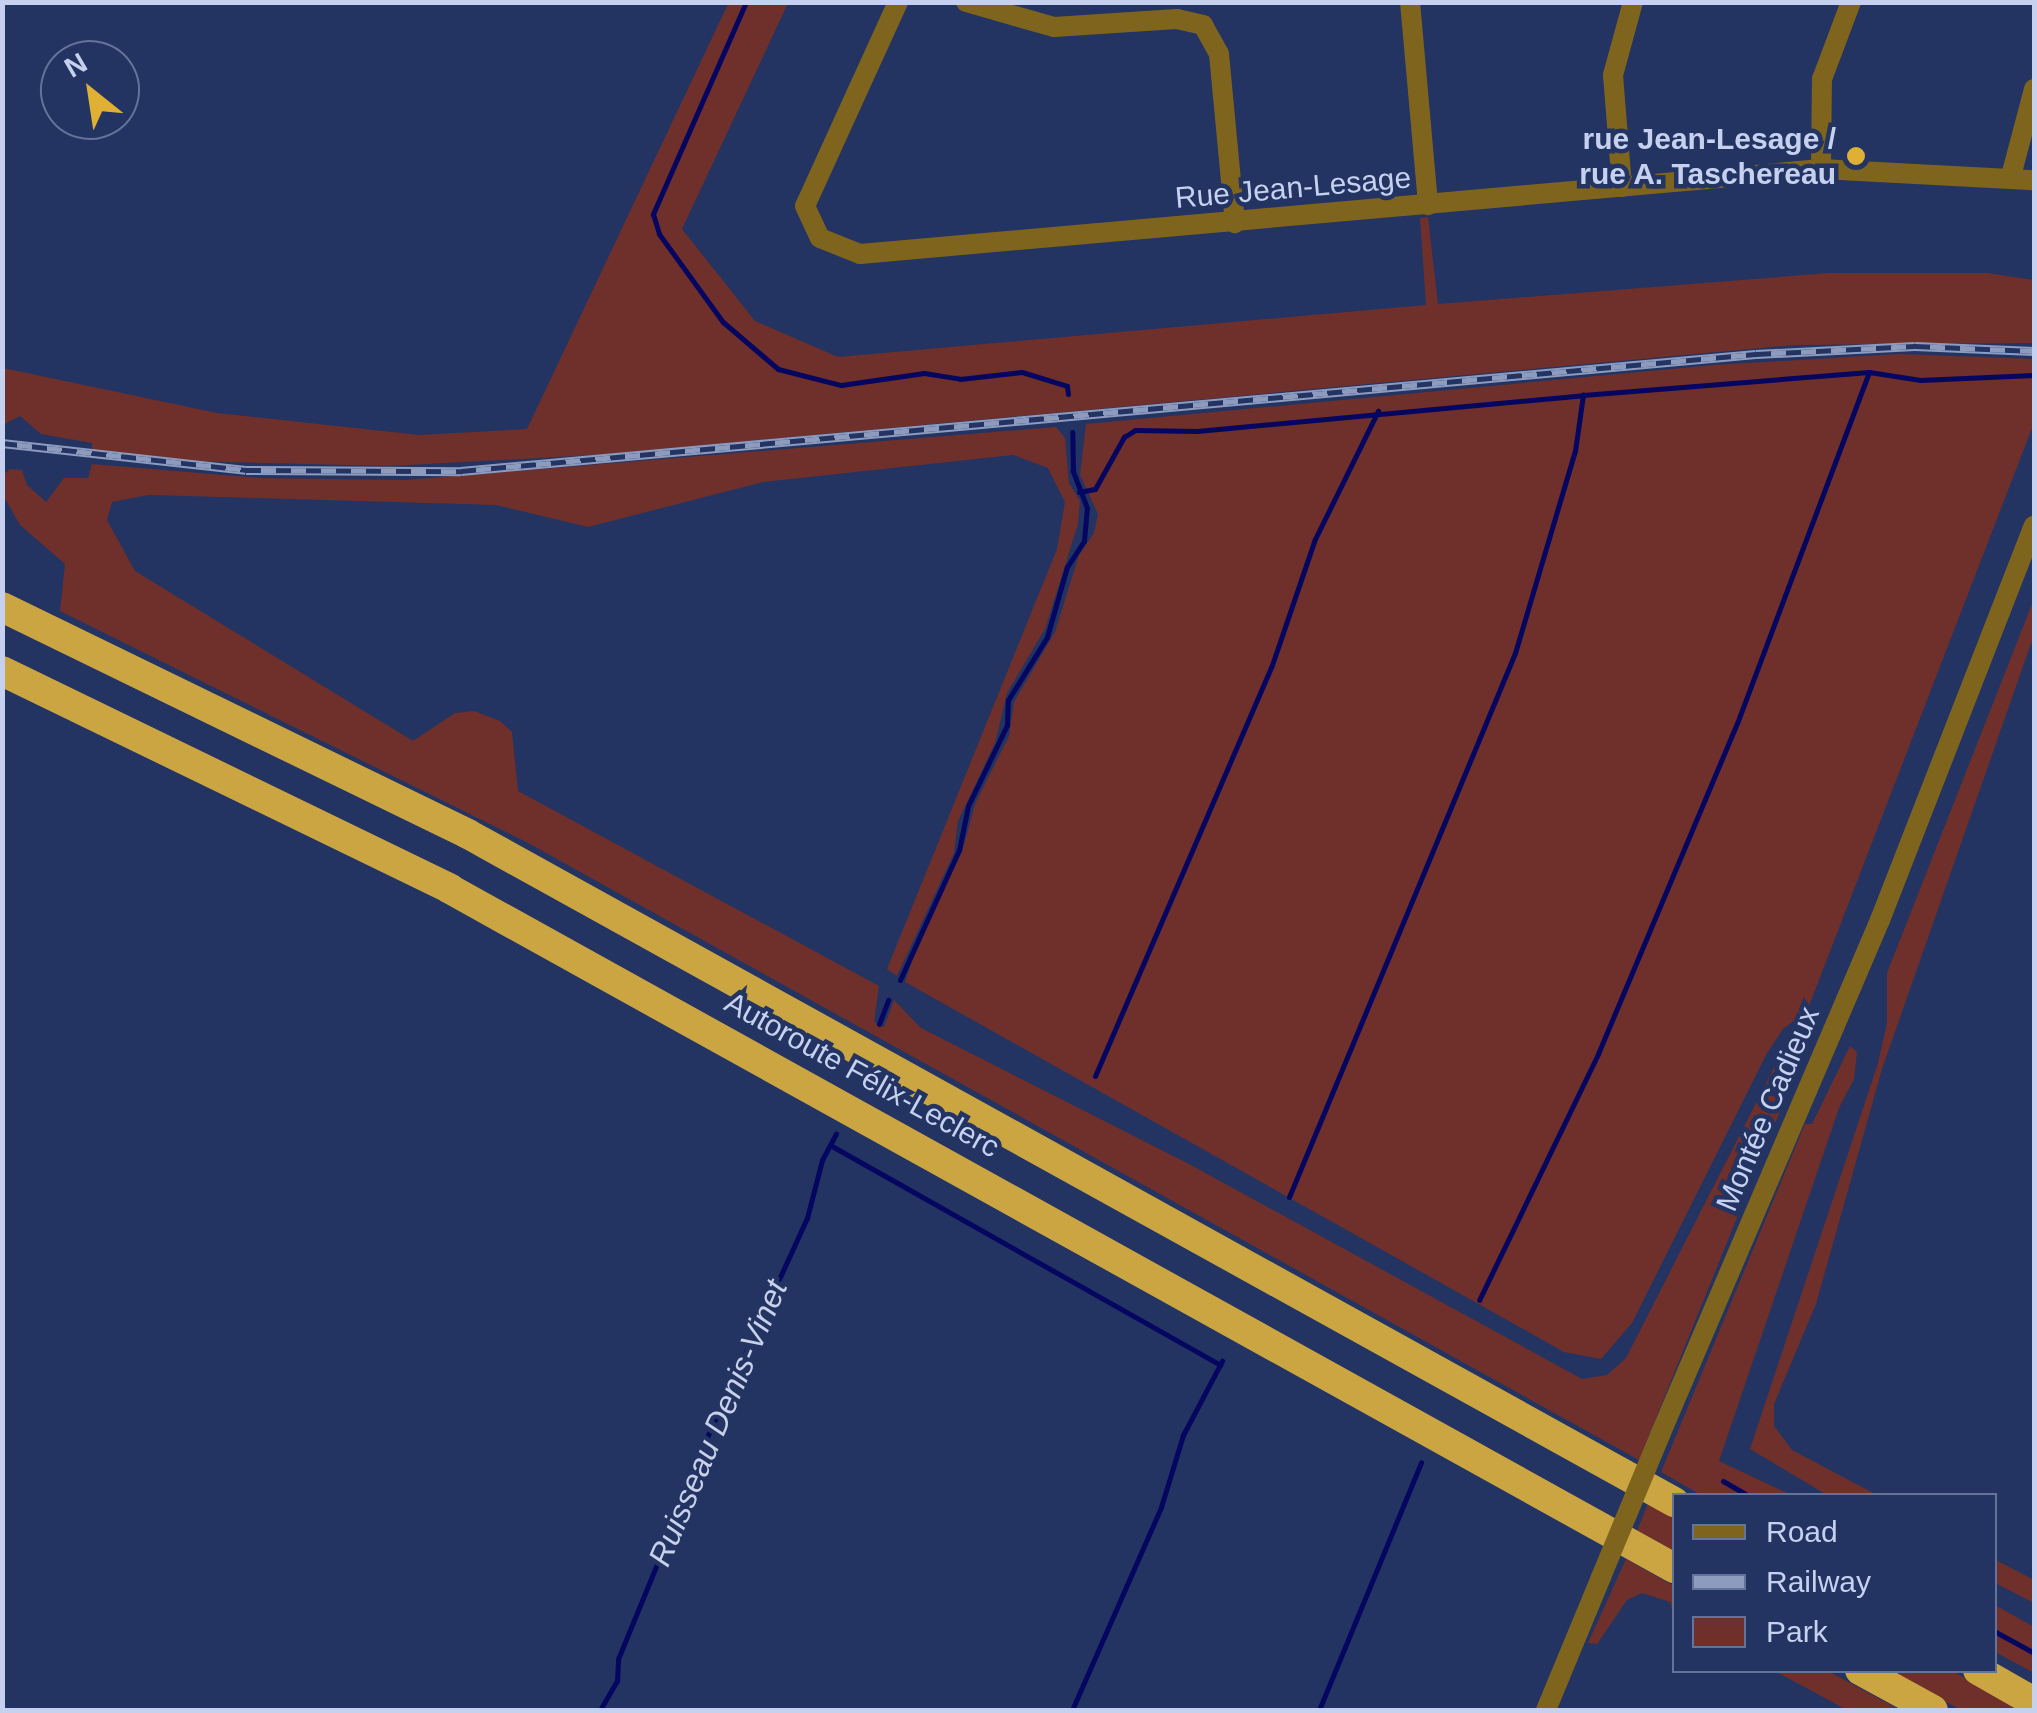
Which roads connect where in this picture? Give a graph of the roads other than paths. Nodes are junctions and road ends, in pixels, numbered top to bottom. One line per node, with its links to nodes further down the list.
1 (898, 2): 12 (street, Rue Jean-Lesage)
2 (966, 2): 12 (street)
3 (1410, 2): 11 (street)
4 (1633, 2): 10 (street)
5 (1850, 2): 7 (street)
6 (2034, 89): 8 (street)
7 (1821, 169): 8 (street, Rue Jean-Lesage); 10 (street, Rue Jean-Lesage)
8 (2011, 176): 9 (street, Rue Jean-Lesage)
9 (2034, 180)
10 (1622, 187): 11 (street, Rue Jean-Lesage)
11 (1428, 205): 12 (street, Rue Jean-Lesage)
12 (1235, 223)
13 (2034, 526): 21 (street, Montée Cadieux, bridge)
14 (2, 607): 16 (highway, Autoroute Félix-Leclerc)
15 (2, 671): 17 (highway, Autoroute Félix-Leclerc)
16 (1672, 1501)
17 (1672, 1567)
18 (1865, 1673): 22 (highway)
19 (1983, 1673): 20 (highway)
20 (2034, 1702)
21 (1546, 1710)
22 (1933, 1710)

